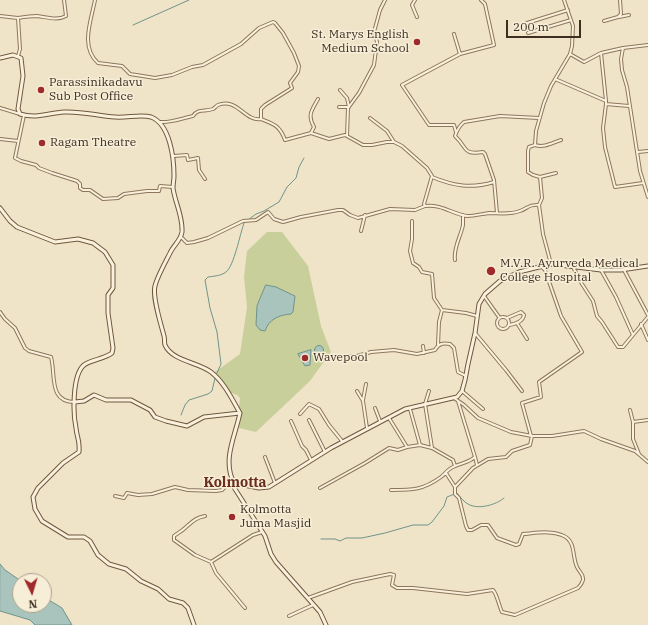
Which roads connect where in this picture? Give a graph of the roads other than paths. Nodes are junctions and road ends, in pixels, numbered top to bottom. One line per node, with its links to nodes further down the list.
1 (64, 0): 13 (street)
2 (95, 0): 39 (street)
3 (385, 0): 33 (street)
4 (415, 0): 11 (street)
5 (481, 0): 22 (street)
6 (564, 0): 8 (street)
7 (620, 0): 12 (street)
8 (568, 10): 14 (street); 16 (street)
9 (629, 14): 12 (street)
10 (0, 16): 13 (street)
11 (417, 17)
12 (618, 17): 15 (street)
13 (18, 18): 24 (street)
14 (571, 20): 18 (street); 23 (street)
15 (604, 21)
16 (527, 23)
17 (454, 34): 22 (street)
18 (528, 34)
19 (648, 45): 20 (street)
20 (623, 48): 21 (street); 31 (street)
21 (601, 53): 23 (street); 29 (street)
22 (460, 54): 41 (street)
23 (570, 54): 26 (street)
24 (18, 56): 25 (main road); 35 (main road)
25 (0, 58)
26 (555, 79): 29 (street); 38 (street)
27 (340, 90): 33 (street)
28 (318, 99): 42 (street)
29 (606, 101): 30 (street)
30 (606, 104): 31 (street); 57 (street)
31 (629, 106): 50 (street)
32 (339, 107): 33 (street)
33 (349, 107): 43 (street)
34 (0, 108): 35 (street)
35 (20, 114): 36 (main road)
36 (24, 115): 40 (main road); 46 (street)
37 (370, 118): 47 (street)
38 (539, 118): 41 (street); 48 (street)
39 (261, 119): 40 (street); 42 (street)
40 (160, 122): 51 (main road)
41 (456, 132): 56 (street)
42 (311, 133): 43 (street)
43 (347, 136): 47 (street)
44 (0, 139): 46 (street)
45 (561, 140): 48 (street)
46 (18, 141): 58 (street)
47 (394, 142): 53 (street)
48 (535, 145): 54 (street)
49 (648, 151): 50 (street)
50 (638, 152): 57 (street)
51 (172, 154): 55 (street); 58 (main road)
52 (556, 173): 54 (street)
53 (432, 177): 56 (street); 61 (street)
54 (540, 177): 60 (street)
55 (205, 179)
56 (494, 182): 63 (street)
57 (643, 183): 59 (street)
58 (173, 186): 68 (main road)
59 (648, 197)
60 (540, 205): 63 (street); 70 (street)
61 (425, 206): 64 (street); 65 (street)
62 (0, 208): 103 (main road)
63 (497, 213): 65 (street)
64 (365, 215): 67 (street); 68 (street)
65 (463, 215): 69 (street)
66 (412, 222): 77 (street)
67 (361, 231)
68 (181, 236): 109 (main road)
69 (455, 260)
70 (551, 264): 71 (main road); 73 (main road)
71 (542, 266): 76 (main road); 118 (street)
72 (648, 266): 75 (main road)
73 (573, 267): 74 (main road); 87 (street)
74 (601, 270): 75 (main road); 87 (street)
75 (624, 270): 80 (street)
76 (484, 296): 79 (main road); 81 (street)
77 (442, 310): 79 (street); 90 (street)
78 (0, 312): 103 (street)
79 (477, 316): 86 (main road)
80 (648, 316): 85 (street)
81 (499, 317): 82 (street); 84 (street)
82 (507, 318): 83 (street); 84 (street)
83 (517, 323): 84 (street); 88 (street)
84 (509, 324)
85 (641, 324): 87 (street); 89 (street)
86 (475, 333): 94 (main road); 99 (street)
87 (633, 336)
88 (527, 339)
89 (648, 340)
90 (438, 345): 92 (street); 94 (street)
91 (423, 346): 92 (street)
92 (424, 353): 93 (street)
93 (332, 358)
94 (466, 376): 98 (main road)
95 (366, 384): 102 (street)
96 (357, 391): 102 (street)
97 (429, 391): 104 (street)
98 (462, 391): 100 (main road); 107 (street)
99 (522, 391)
100 (454, 398): 101 (street); 104 (main road)
101 (458, 400): 118 (street); 125 (street)
102 (363, 401): 117 (street)
103 (74, 402): 109 (main road); 145 (main road)
104 (425, 404): 106 (main road); 122 (street)
105 (375, 408): 115 (street)
106 (409, 408): 111 (main road); 120 (street)
107 (483, 409)
108 (630, 410): 116 (street)
109 (240, 414): 132 (main road)
110 (300, 414): 119 (street)
111 (388, 417): 115 (main road); 121 (street)
112 (309, 420): 123 (street)
113 (648, 420): 116 (street)
114 (291, 421): 127 (street)
115 (380, 421): 117 (main road)
116 (633, 422): 124 (street)
117 (367, 428): 119 (main road)
118 (531, 436): 124 (street); 129 (street)
119 (342, 441): 123 (main road)
120 (420, 445): 121 (street); 122 (street)
121 (407, 447): 135 (street)
122 (432, 448): 130 (street)
123 (325, 452): 127 (main road)
124 (640, 454): 128 (street)
125 (475, 456): 129 (street); 130 (street)
126 (265, 457): 133 (street)
127 (311, 460): 133 (main road)
128 (648, 462)
129 (477, 465): 134 (street)
130 (455, 466): 131 (street)
131 (446, 473): 134 (street); 136 (street)
132 (234, 483): 133 (main road); 137 (street); 139 (main road)
133 (275, 483)
134 (455, 487): 141 (street)
135 (320, 488)
136 (391, 490)
137 (115, 496)
138 (205, 516): 140 (street)
139 (262, 532): 140 (street); 141 (main road)
140 (211, 562): 143 (street)
141 (308, 598): 142 (main road)
142 (314, 604): 144 (street); 146 (main road)
143 (245, 608)
144 (289, 616)
145 (194, 625)
146 (326, 625)

